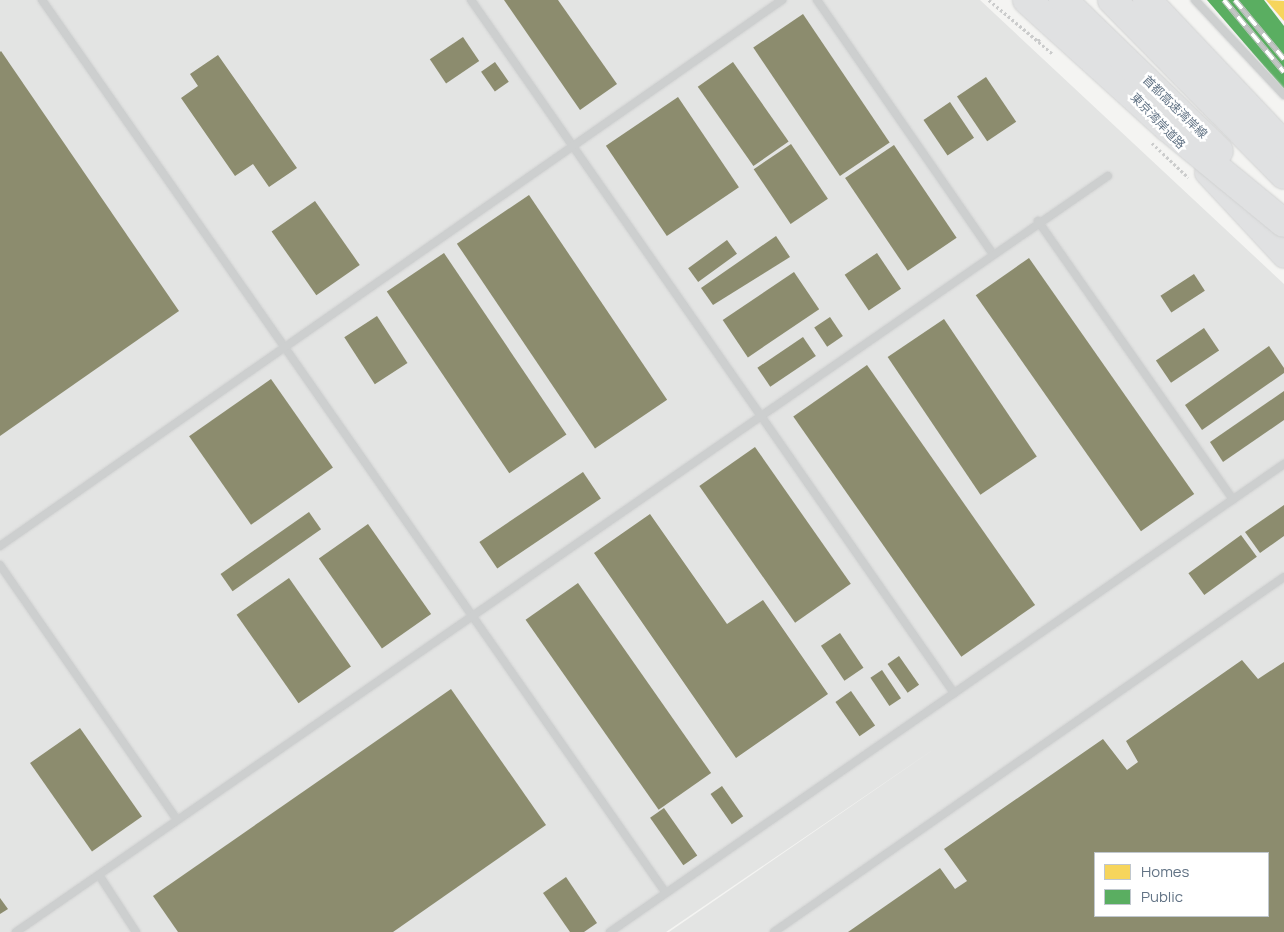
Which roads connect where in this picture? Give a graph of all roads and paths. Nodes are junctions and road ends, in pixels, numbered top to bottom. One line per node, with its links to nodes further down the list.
1 (42, 0): 28 (lane)
2 (470, 0): 18 (lane)
3 (782, 0): 18 (lane)
4 (817, 0): 26 (lane)
5 (989, 0): 13 (path)
6 (1020, 0): 27 (highway, 東京湾岸道路)
7 (1027, 0): 25 (highway, bridge)
8 (1063, 0): 23 (highway, 首都高速湾岸線, bridge)
9 (1112, 0): 20 (highway)
10 (1147, 0): 17 (highway); 19 (highway)
11 (1158, 0): 15 (highway)
12 (1195, 0): 14 (lane)
13 (1060, 60)
14 (1284, 95)
15 (1284, 134)
16 (1146, 138): 22 (path)
17 (1284, 145)
18 (573, 147): 28 (lane); 29 (lane)
19 (1284, 149)
20 (1284, 175)
21 (1108, 176): 24 (lane)
22 (1189, 178)
23 (1284, 219)
24 (1038, 221): 26 (lane); 31 (lane)
25 (1284, 223)
26 (992, 253): 29 (lane)
27 (1284, 255)
28 (286, 348): 32 (lane); 35 (lane)
29 (762, 414): 35 (lane); 36 (lane)
30 (1284, 464): 31 (lane)
31 (1233, 499): 36 (lane)
32 (0, 546)
33 (0, 565): 37 (lane)
34 (1284, 577): 43 (lane)
35 (472, 615): 37 (lane); 39 (lane)
36 (954, 694): 39 (lane)
37 (177, 820): 38 (lane)
38 (99, 875): 40 (lane); 41 (lane)
39 (666, 893): 42 (lane)
40 (16, 932)
41 (136, 932)
42 (610, 932)
43 (774, 932)

